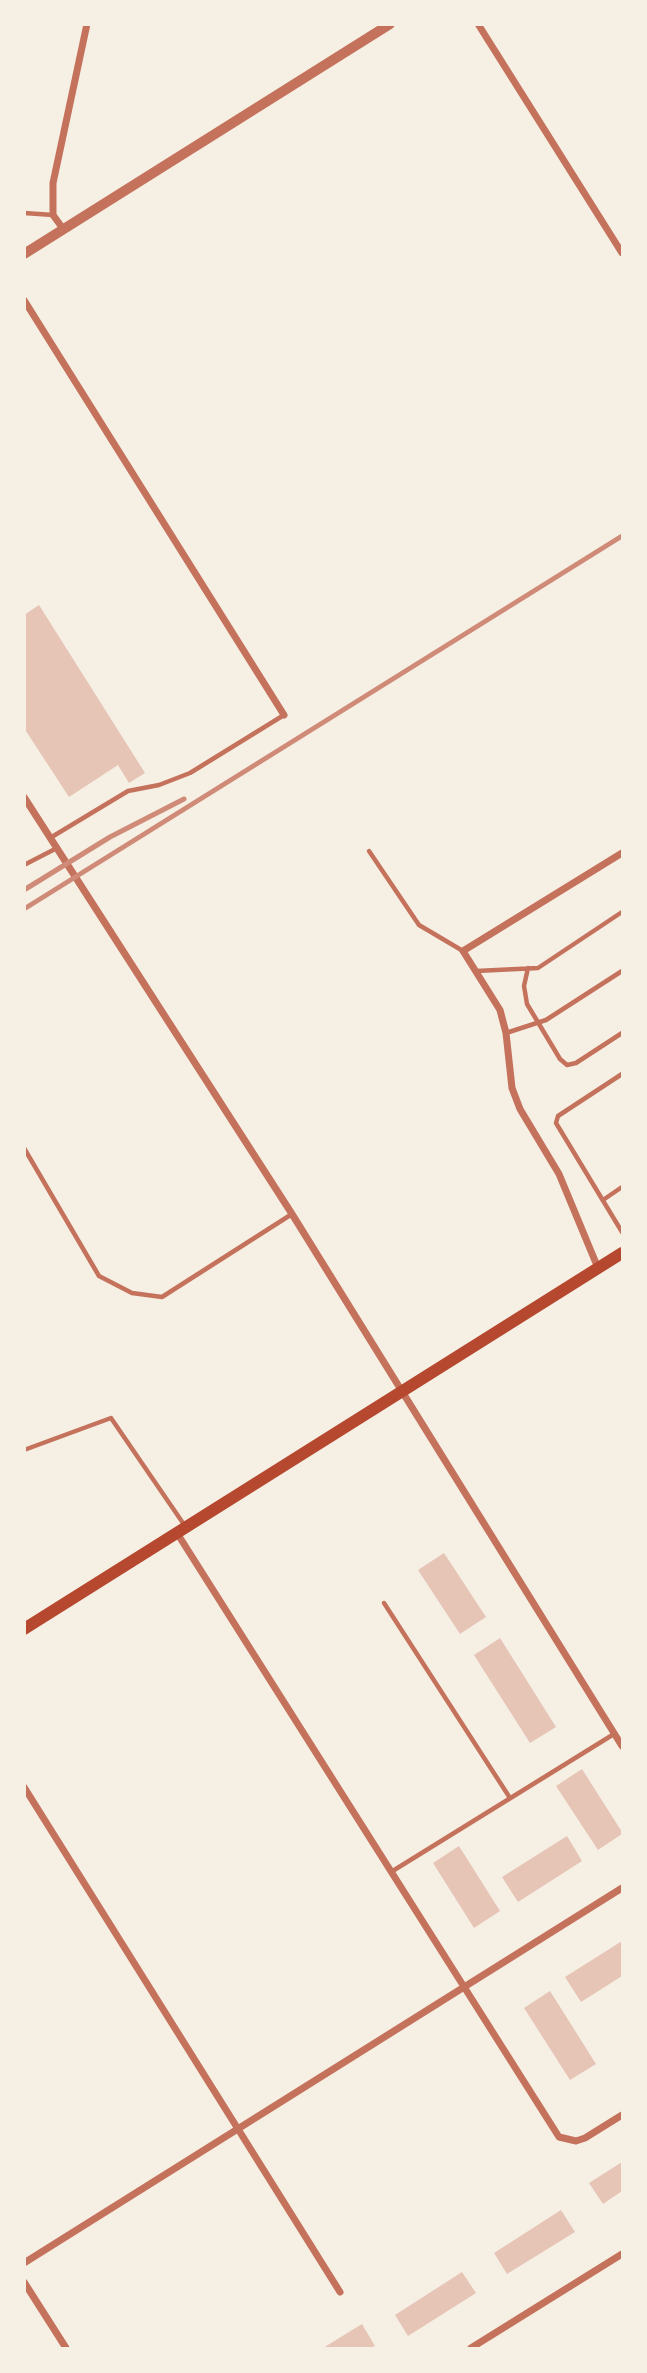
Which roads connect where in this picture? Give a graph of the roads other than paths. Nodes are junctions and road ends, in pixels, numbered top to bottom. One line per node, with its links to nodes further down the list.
1 (87, 24): 5 (street)
2 (390, 24): 6 (street)
3 (478, 24): 7 (street)
4 (24, 213): 5 (lane)
5 (53, 215): 6 (street)
6 (64, 229): 8 (street)
7 (622, 253)
8 (24, 254)
9 (24, 300): 10 (street)
10 (284, 715): 12 (lane)
11 (24, 797): 12 (street)
12 (50, 838): 13 (street)
13 (57, 848): 16 (lane); 29 (street)
14 (369, 851): 18 (lane)
15 (622, 853): 18 (street)
16 (24, 865)
17 (622, 912): 19 (lane)
18 (463, 951): 20 (street)
19 (528, 968): 20 (lane); 22 (lane)
20 (476, 971): 23 (street)
21 (622, 971): 22 (lane)
22 (537, 1023): 23 (lane); 24 (lane)
23 (506, 1033): 32 (street)
24 (622, 1033)
25 (622, 1074): 28 (lane)
26 (24, 1148): 29 (lane)
27 (622, 1187): 28 (lane)
28 (603, 1200): 30 (lane)
29 (292, 1214): 33 (street)
30 (622, 1232)
31 (622, 1253): 32 (main road)
32 (598, 1268): 33 (main road)
33 (401, 1392): 35 (main road); 38 (street)
34 (24, 1450): 35 (lane)
35 (181, 1530): 37 (main road); 42 (street)
36 (384, 1602): 41 (lane)
37 (24, 1629)
38 (614, 1733): 39 (street); 41 (lane)
39 (622, 1746)
40 (24, 1787): 46 (street)
41 (510, 1798): 42 (lane)
42 (391, 1872): 44 (street)
43 (622, 1888): 44 (street)
44 (464, 1988): 45 (street); 46 (street)
45 (622, 2115)
46 (239, 2128): 48 (street); 50 (street)
47 (622, 2254): 52 (street)
48 (24, 2263)
49 (24, 2282): 51 (street)
50 (340, 2292)
51 (66, 2348)
52 (471, 2348)

